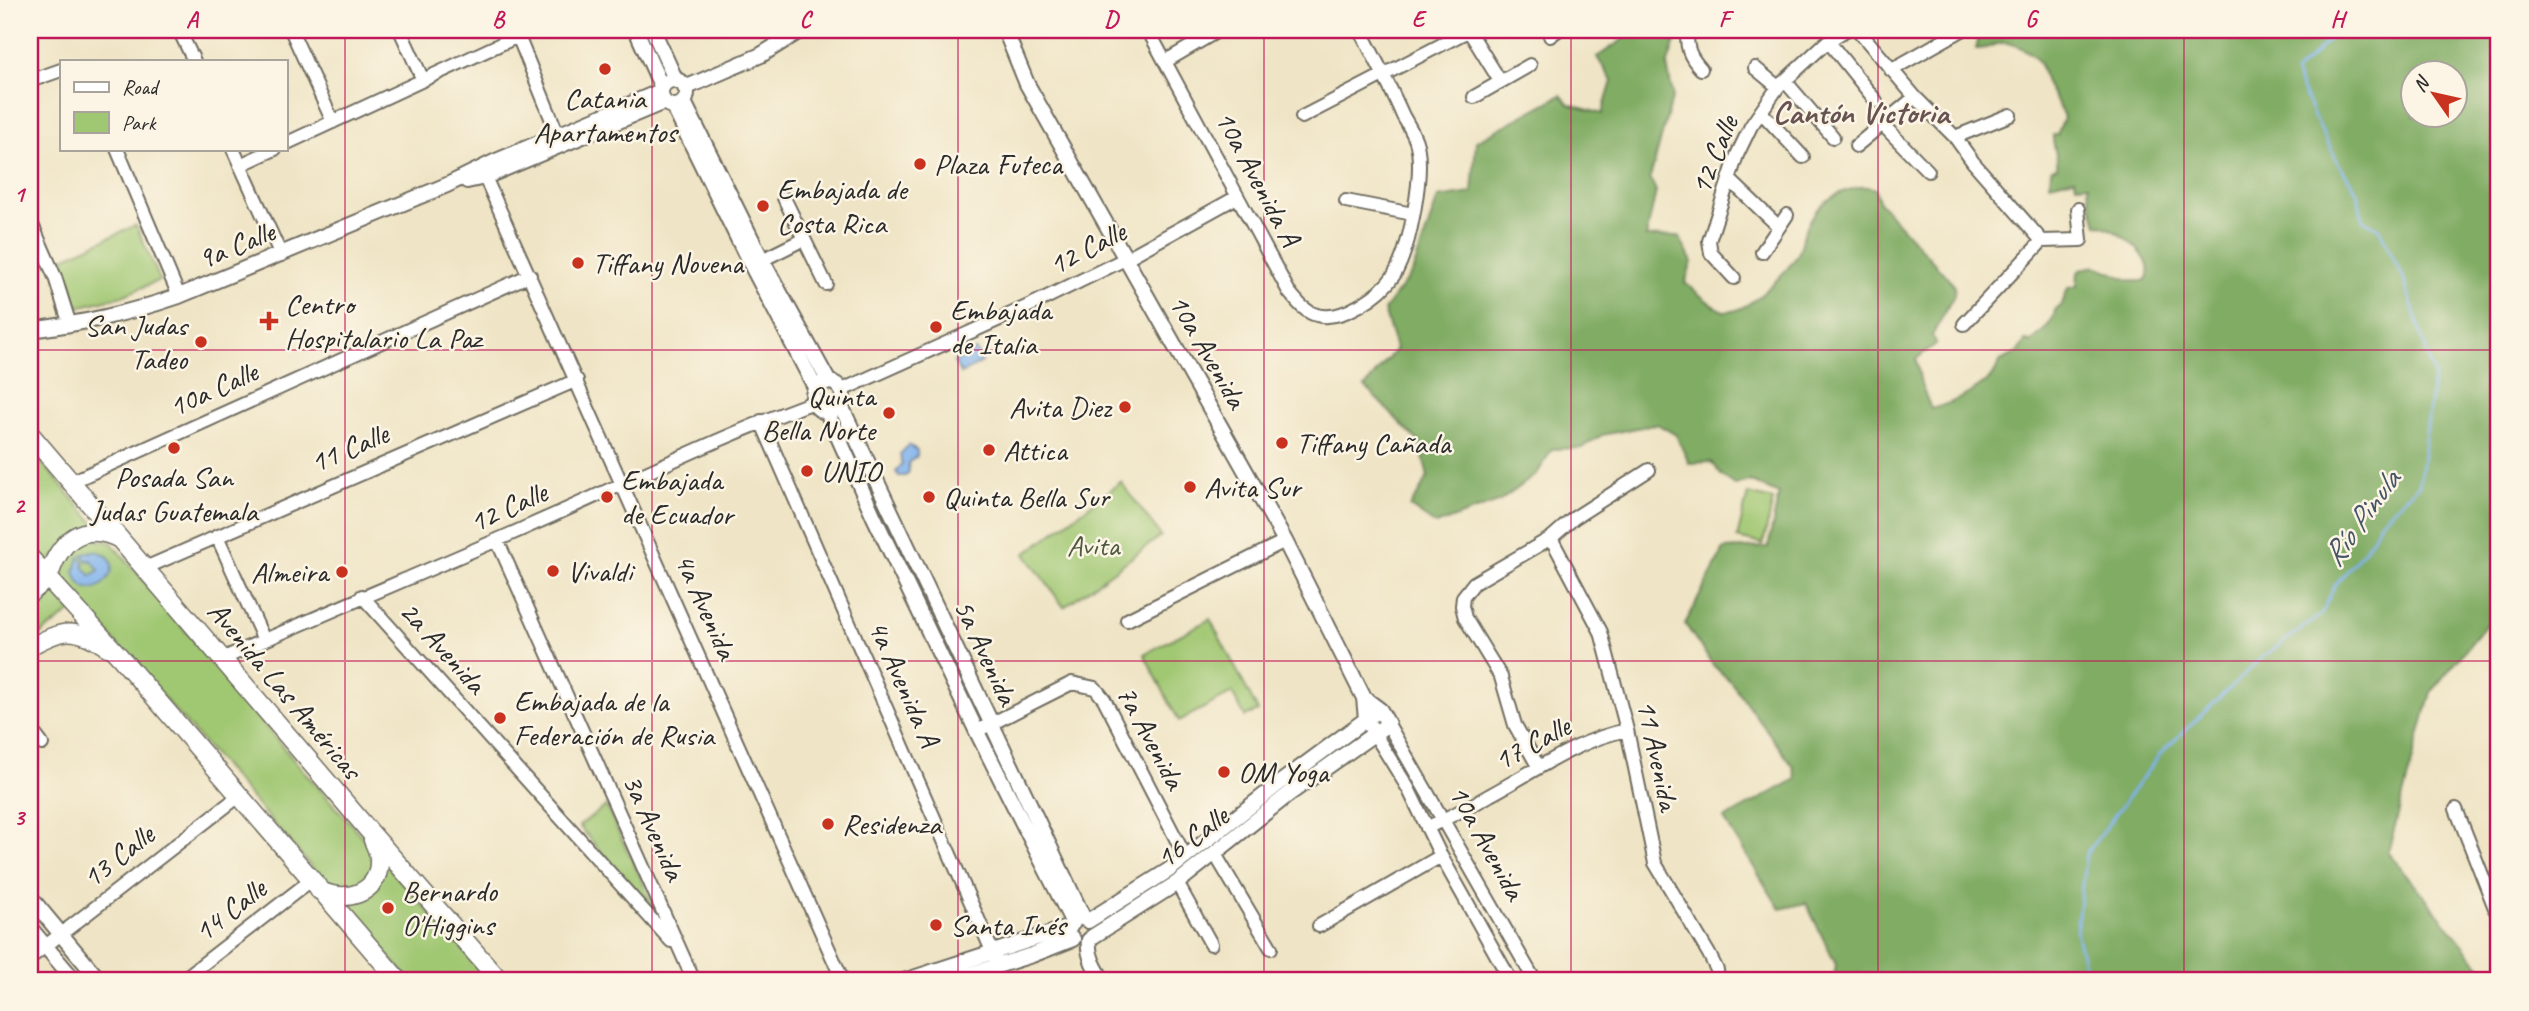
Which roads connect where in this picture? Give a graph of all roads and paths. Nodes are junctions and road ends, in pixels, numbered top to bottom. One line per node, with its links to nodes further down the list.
1 (179, 30): 17 (street)
2 (291, 30): 36 (street)
3 (401, 30): 25 (street)
4 (636, 30): 29 (street, 5a Avenida)
5 (653, 30): 29 (street, 5a Avenida)
6 (801, 30): 29 (street, 9a Calle)
7 (1004, 30): 65 (street, 10a Avenida)
8 (1149, 30): 18 (street, 10a Avenida A)
9 (1219, 30): 18 (street)
10 (1360, 30): 24 (street)
11 (1688, 30): 21 (street)
12 (1846, 30): 16 (street, 12 Calle)
13 (1858, 30): 23 (street)
14 (1962, 30): 23 (street)
15 (517, 33): 25 (street); 40 (street)
16 (1828, 41): 28 (street, 12 Calle); 32 (street)
17 (194, 60)
18 (1166, 61): 53 (street, 10a Avenida A)
19 (1530, 65): 27 (street)
20 (1755, 68): 28 (street)
21 (1702, 69)
22 (60, 70): 26 (street)
23 (1891, 71): 31 (street)
24 (1384, 74): 27 (street); 35 (street); 57 (street)
25 (423, 80): 36 (street)
26 (30, 81)
27 (1500, 81): 30 (street)
28 (1781, 84): 33 (street, 12 Calle); 38 (street)
29 (669, 94): 40 (street, 9a Calle); 66 (street, 5a Avenida); 75 (street, 5a Avenida)
30 (1474, 97)
31 (1915, 97): 37 (street); 39 (street)
32 (1876, 101)
33 (1761, 112): 46 (street); 51 (street, 12 Calle)
34 (2010, 115): 39 (street)
35 (1302, 117)
36 (333, 122): 41 (street)
37 (1882, 124): 42 (street); 49 (street)
38 (1833, 137)
39 (1955, 137): 62 (street)
40 (557, 141): 47 (street, 9a Calle); 50 (street, 9a Calle)
41 (287, 143)
42 (1856, 146)
43 (117, 150): 70 (street)
44 (233, 150): 48 (street)
45 (273, 150): 48 (street)
46 (1803, 157)
47 (494, 162): 50 (street); 52 (street, 9a Calle)
48 (240, 165): 64 (street)
49 (1928, 171)
50 (485, 177): 52 (street, 9a Calle); 67 (street, 4a Avenida)
51 (1730, 180): 60 (street); 68 (street, 12 Calle)
52 (454, 182): 64 (street, 9a Calle)
53 (1237, 197): 57 (street, 10a Avenida A); 65 (street, 12 Calle)
54 (783, 198): 61 (street)
55 (1346, 201): 57 (street)
56 (2078, 209): 62 (street)
57 (1413, 214)
58 (1787, 215): 60 (street)
59 (30, 220): 72 (street)
60 (1779, 227): 63 (street)
61 (804, 239): 66 (street); 69 (street)
62 (2042, 241): 71 (street)
63 (1762, 252)
64 (281, 254): 70 (street, 9a Calle)
65 (1125, 259): 75 (street, 12 Calle); 85 (street, 10a Avenida)
66 (762, 260): 75 (street, 5a Avenida)
67 (530, 275): 74 (street, 4a Avenida); 79 (street, 10a Calle)
68 (1734, 278)
69 (826, 284)
70 (179, 296): 72 (street, 9a Calle)
71 (1964, 324)
72 (70, 325): 73 (street, 9a Calle)
73 (30, 330)
74 (577, 380): 80 (street, 4a Avenida); 81 (street, 11 Calle)
75 (828, 397): 76 (street, 12 Calle); 100 (street, 5a Avenida); 104 (street, 5a Avenida)
76 (761, 421): 80 (street, 12 Calle); 130 (street, 4a Avenida A)
77 (30, 435): 79 (main road, Avenida Las Américas)
78 (1649, 470): 82 (street)
79 (71, 482): 84 (main road, Avenida Las Américas)
80 (623, 484): 83 (street, 12 Calle); 138 (street, 4a Avenida)
81 (218, 536): 87 (street, 11 Calle); 92 (street)
82 (1551, 538): 103 (street, 11 Avenida); 108 (street)
83 (498, 540): 90 (street, 12 Calle); 128 (street, 3a Avenida)
84 (123, 541): 87 (main road, Avenida Las Américas); 88 (main road)
85 (1285, 541): 91 (street); 96 (street, 10a Avenida)
86 (30, 558): 88 (main road)
87 (145, 568): 95 (main road, Avenida Las Américas)
88 (48, 579): 89 (main road); 94 (main road)
89 (30, 593)
90 (362, 596): 92 (street, 12 Calle); 128 (street, 2a Avenida)
91 (1127, 620)
92 (264, 640): 95 (street, 12 Calle)
93 (30, 647): 94 (main road)
94 (120, 657): 109 (main road)
95 (222, 659): 113 (main road, Avenida Las Américas)
96 (1355, 681): 97 (street, 10a Avenida); 105 (street)
97 (1364, 698): 98 (street, 10a Avenida); 99 (street, 10a Avenida)
98 (1380, 710): 99 (street, 16 Calle); 101 (street, 10a Avenida)
99 (1366, 719): 105 (street, 16 Calle); 106 (street, 10a Avenida)
100 (990, 724): 104 (street); 116 (street, 7a Avenida); 123 (street, 5a Avenida)
101 (1388, 724): 106 (street, 16 Calle); 111 (street, 10a Avenida)
102 (30, 728): 107 (street)
103 (1627, 730): 108 (street, 17 Calle); 144 (street, 11 Avenida)
104 (977, 732): 123 (street, 5a Avenida)
105 (1347, 733): 116 (street, 16 Calle)
106 (1374, 733): 112 (street, 10a Avenida); 114 (street, 16 Calle)
107 (42, 744)
108 (1538, 766): 111 (street, 17 Calle)
109 (239, 796): 118 (main road); 124 (street, 13 Calle)
110 (2456, 809): 120 (street)
111 (1444, 820): 112 (street, 17 Calle); 143 (street, 10a Avenida)
112 (1427, 828): 115 (street, 10a Avenida)
113 (370, 832): 118 (main road); 136 (main road, Avenida Las Américas)
114 (1215, 854): 117 (street, 16 Calle); 127 (street)
115 (1441, 856): 121 (street); 131 (street, 10a Avenida)
116 (1185, 858): 123 (street, 16 Calle)
117 (1177, 883): 123 (street, 16 Calle); 125 (street)
118 (313, 884): 134 (street, 14 Calle); 135 (main road)
119 (30, 897): 124 (street)
120 (2499, 918)
121 (1319, 926)
122 (30, 928): 126 (street)
123 (1081, 931): 130 (street, 16 Calle); 141 (street, 5a Avenida)
124 (61, 934): 126 (street, 13 Calle); 133 (street)
125 (1210, 944)
126 (45, 946): 129 (street, 13 Calle); 132 (street)
127 (1272, 948)
128 (681, 951): 137 (street, 3a Avenida)
129 (30, 958)
130 (995, 959): 139 (street, 16 Calle); 140 (street, 16 Calle)
131 (1509, 978): 142 (street)
132 (75, 981)
133 (100, 981)
134 (181, 981)
135 (399, 981)
136 (500, 981)
137 (694, 981)
138 (843, 981)
139 (904, 981)
140 (949, 981)
141 (1103, 981)
142 (1495, 981)
143 (1535, 981)
144 (1718, 981)

